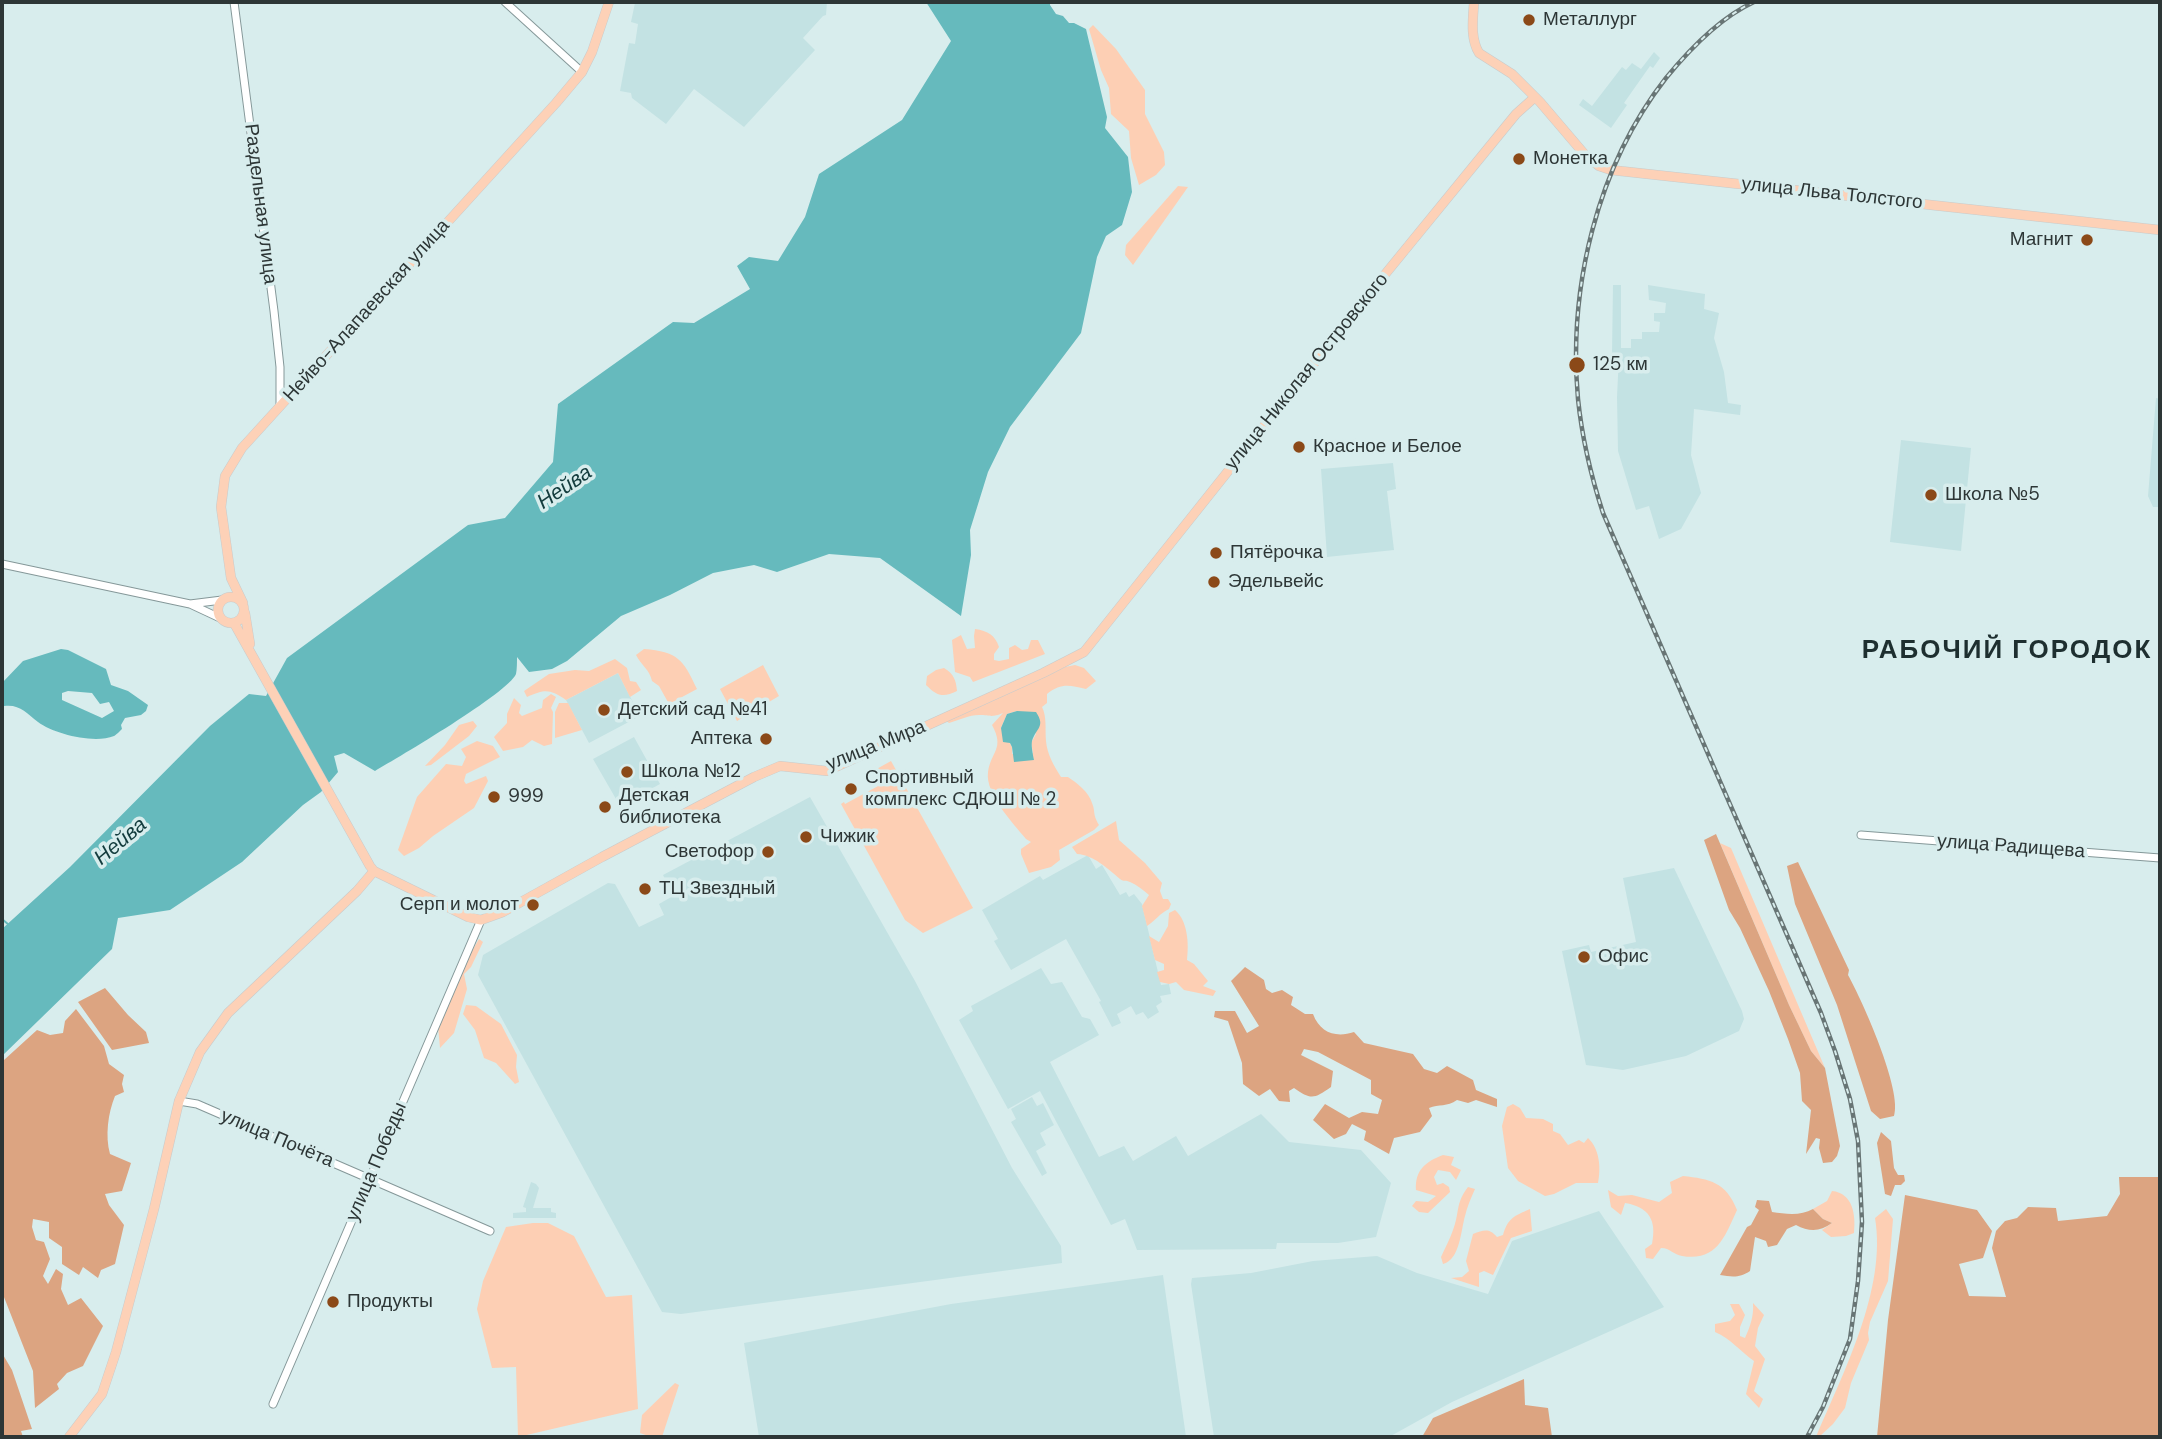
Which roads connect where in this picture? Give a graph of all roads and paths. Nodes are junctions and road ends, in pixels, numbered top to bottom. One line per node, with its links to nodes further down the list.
1 (234, 2): 8 (street, Раздельная улица)
2 (505, 2): 5 (street)
3 (609, 2): 5 (main road, Нейво-Алапаевская улица)
4 (1474, 2): 6 (main road, улица Льва Толстого)
5 (582, 72): 8 (main road, Нейво-Алапаевская улица)
6 (1535, 97): 7 (main road, улица Льва Толстого); 17 (main road, улица Николая Островского)
7 (2160, 230)
8 (281, 406): 10 (main road, Нейво-Алапаевская улица)
9 (2, 564): 12 (street)
10 (231, 578): 11 (main road); 13 (main road)
11 (223, 599): 12 (street); 13 (main road); 14 (main road)
12 (190, 604): 14 (street)
13 (244, 608): 15 (main road); 16 (main road)
14 (220, 618): 15 (main road)
15 (234, 623): 16 (main road)
16 (251, 649): 20 (main road)
17 (1084, 652): 21 (main road, улица Мира)
18 (1861, 835): 19 (street, улица Радищева)
19 (2160, 858)
20 (374, 871): 21 (main road); 22 (main road)
21 (481, 920): 23 (street, улица Победы)
22 (179, 1101): 23 (street, улица Почёта); 26 (main road)
23 (370, 1179): 24 (street, улица Почёта); 25 (street, улица Победы)
24 (490, 1231)
25 (273, 1404)
26 (69, 1437)

